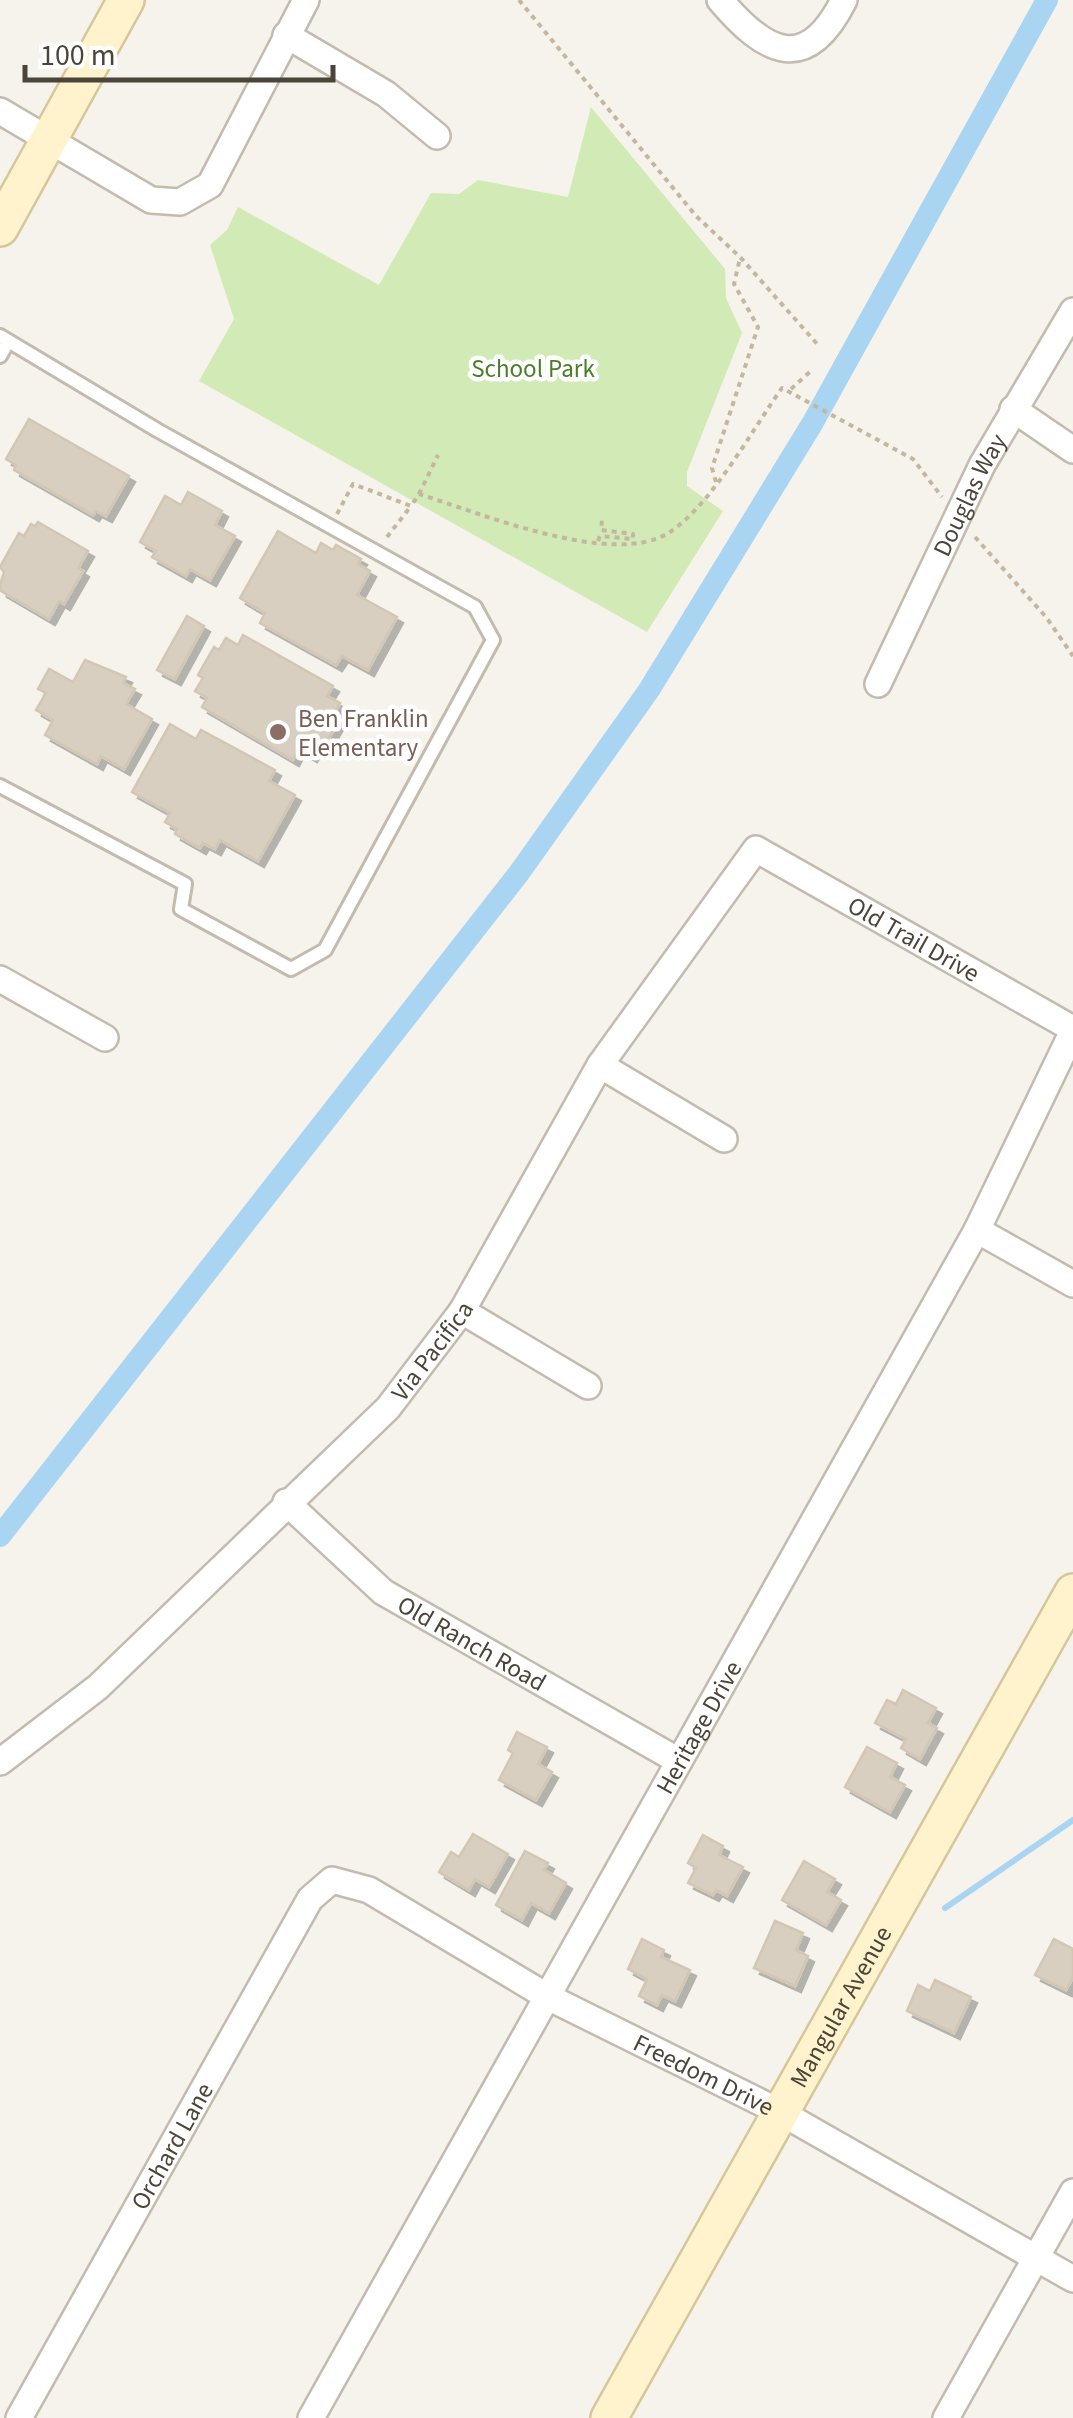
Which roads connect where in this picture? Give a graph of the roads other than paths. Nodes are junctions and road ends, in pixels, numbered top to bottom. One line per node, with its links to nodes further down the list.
1 (126, 0): 8 (street)
2 (306, 0): 5 (street)
3 (720, 0): 4 (street)
4 (844, 0)
5 (286, 35): 7 (street); 8 (street)
6 (0, 112): 8 (street)
7 (437, 136)
8 (48, 141): 9 (street)
9 (0, 228)
10 (1073, 311): 13 (street, Douglas Way)
11 (4, 339): 12 (lane); 16 (lane)
12 (0, 356)
13 (1013, 409): 14 (street); 15 (street, Douglas Way)
14 (1073, 450)
15 (878, 684)
16 (0, 786)
17 (756, 849): 19 (street, Old Trail Drive); 21 (street, Via Pacifica)
18 (0, 979): 20 (street)
19 (1073, 1030): 23 (street, Heritage Drive)
20 (105, 1038)
21 (600, 1065): 22 (street); 25 (street, Via Pacifica)
22 (724, 1140)
23 (977, 1230): 24 (street); 29 (street, Heritage Drive)
24 (1073, 1284)
25 (462, 1311): 26 (street); 27 (street, Via Pacifica)
26 (588, 1386)
27 (286, 1502): 29 (street, Old Ranch Road); 30 (street, Via Pacifica)
28 (1073, 1592): 33 (street, Mangular Avenue)
29 (678, 1760): 32 (street, Heritage Drive)
30 (0, 1762)
31 (332, 1880): 32 (street, Freedom Drive); 37 (street, Orchard Lane)
32 (548, 1997): 33 (street, Freedom Drive); 38 (street, Heritage Drive)
33 (780, 2112): 35 (street, Freedom Drive); 39 (street, Mangular Avenue)
34 (1073, 2192): 35 (street)
35 (1037, 2260): 36 (street, Freedom Drive); 40 (street)
36 (1073, 2280)
37 (19, 2418)
38 (312, 2418)
39 (610, 2418)
40 (946, 2418)

